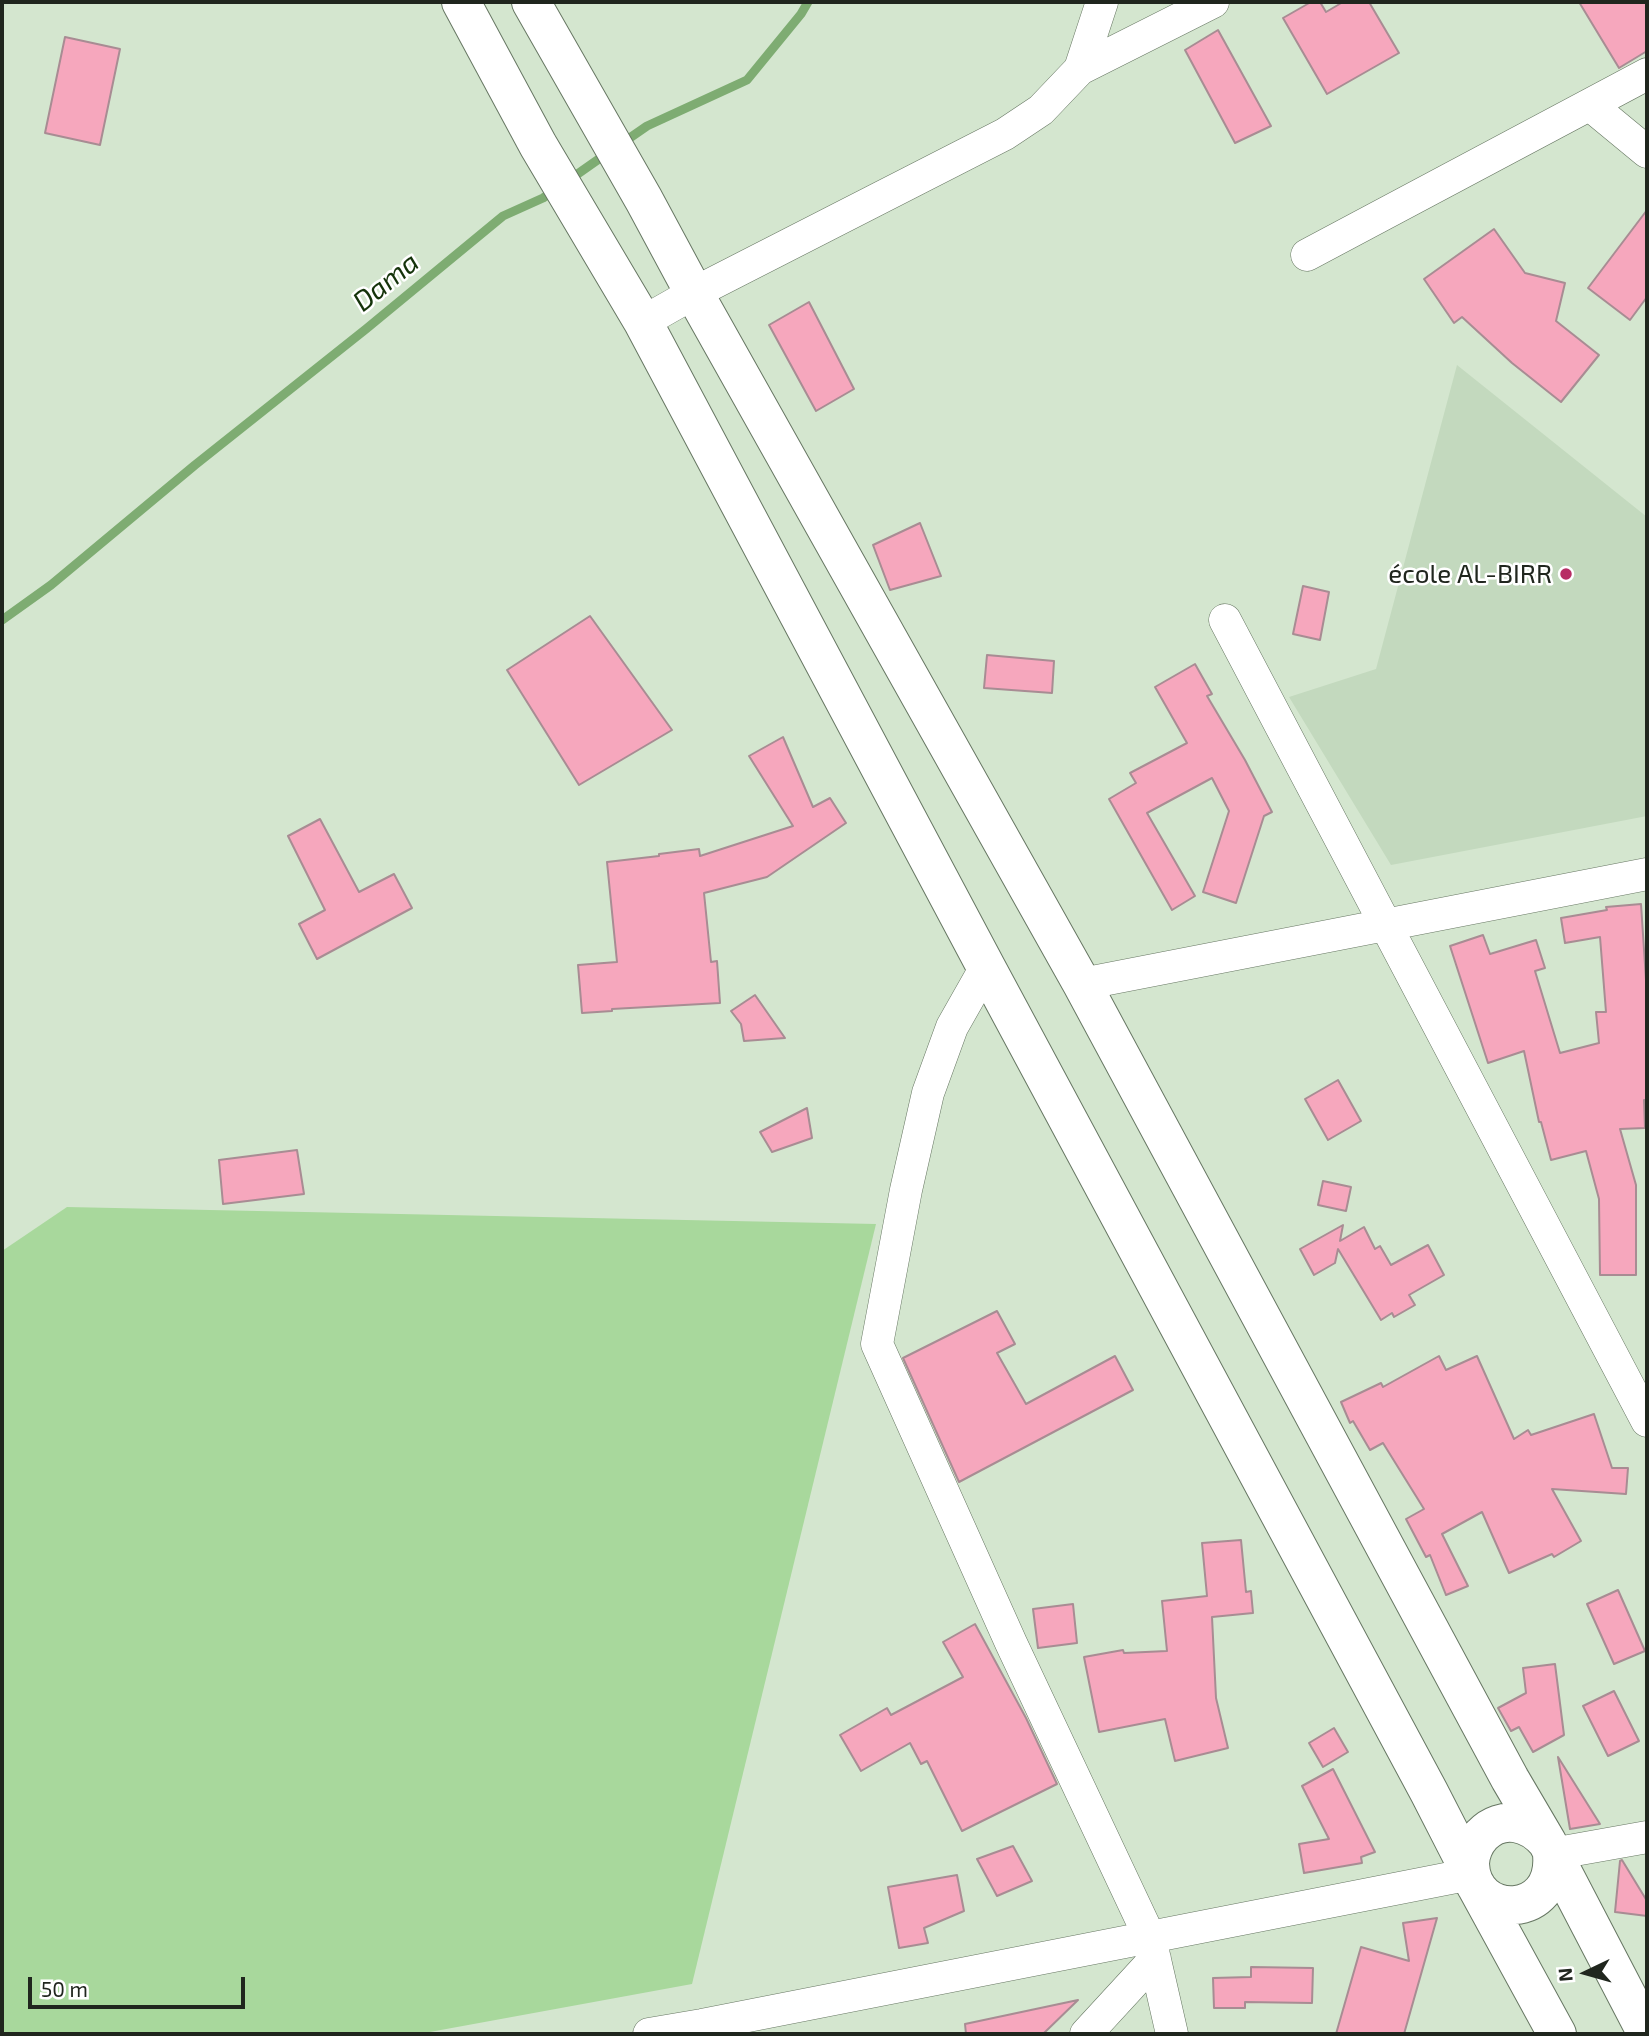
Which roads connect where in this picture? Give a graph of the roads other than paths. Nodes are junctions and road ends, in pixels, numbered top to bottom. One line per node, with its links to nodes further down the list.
1 (461, 2): 11 (street)
2 (531, 2): 10 (street)
3 (1102, 2): 5 (street)
4 (1213, 2): 5 (street)
5 (1080, 69): 10 (street)
6 (1647, 75): 7 (street)
7 (1590, 105): 8 (street); 9 (street)
8 (1647, 152)
9 (1307, 255)
10 (694, 293): 11 (street); 16 (street)
11 (643, 322): 15 (street)
12 (1226, 620): 14 (street)
13 (1647, 874): 14 (street)
14 (1387, 926): 16 (street); 17 (street)
15 (986, 967): 20 (street); 21 (street)
16 (1082, 984): 19 (street)
17 (1647, 1421)
18 (1647, 1837): 19 (street)
19 (1550, 1848): 20 (street); 20 (street); 26 (street)
20 (1474, 1880): 21 (street); 25 (street)
21 (1153, 1949): 22 (street); 23 (street); 24 (street)
22 (649, 2034)
23 (1086, 2034)
24 (1172, 2034)
25 (1557, 2034)
26 (1647, 2034)

